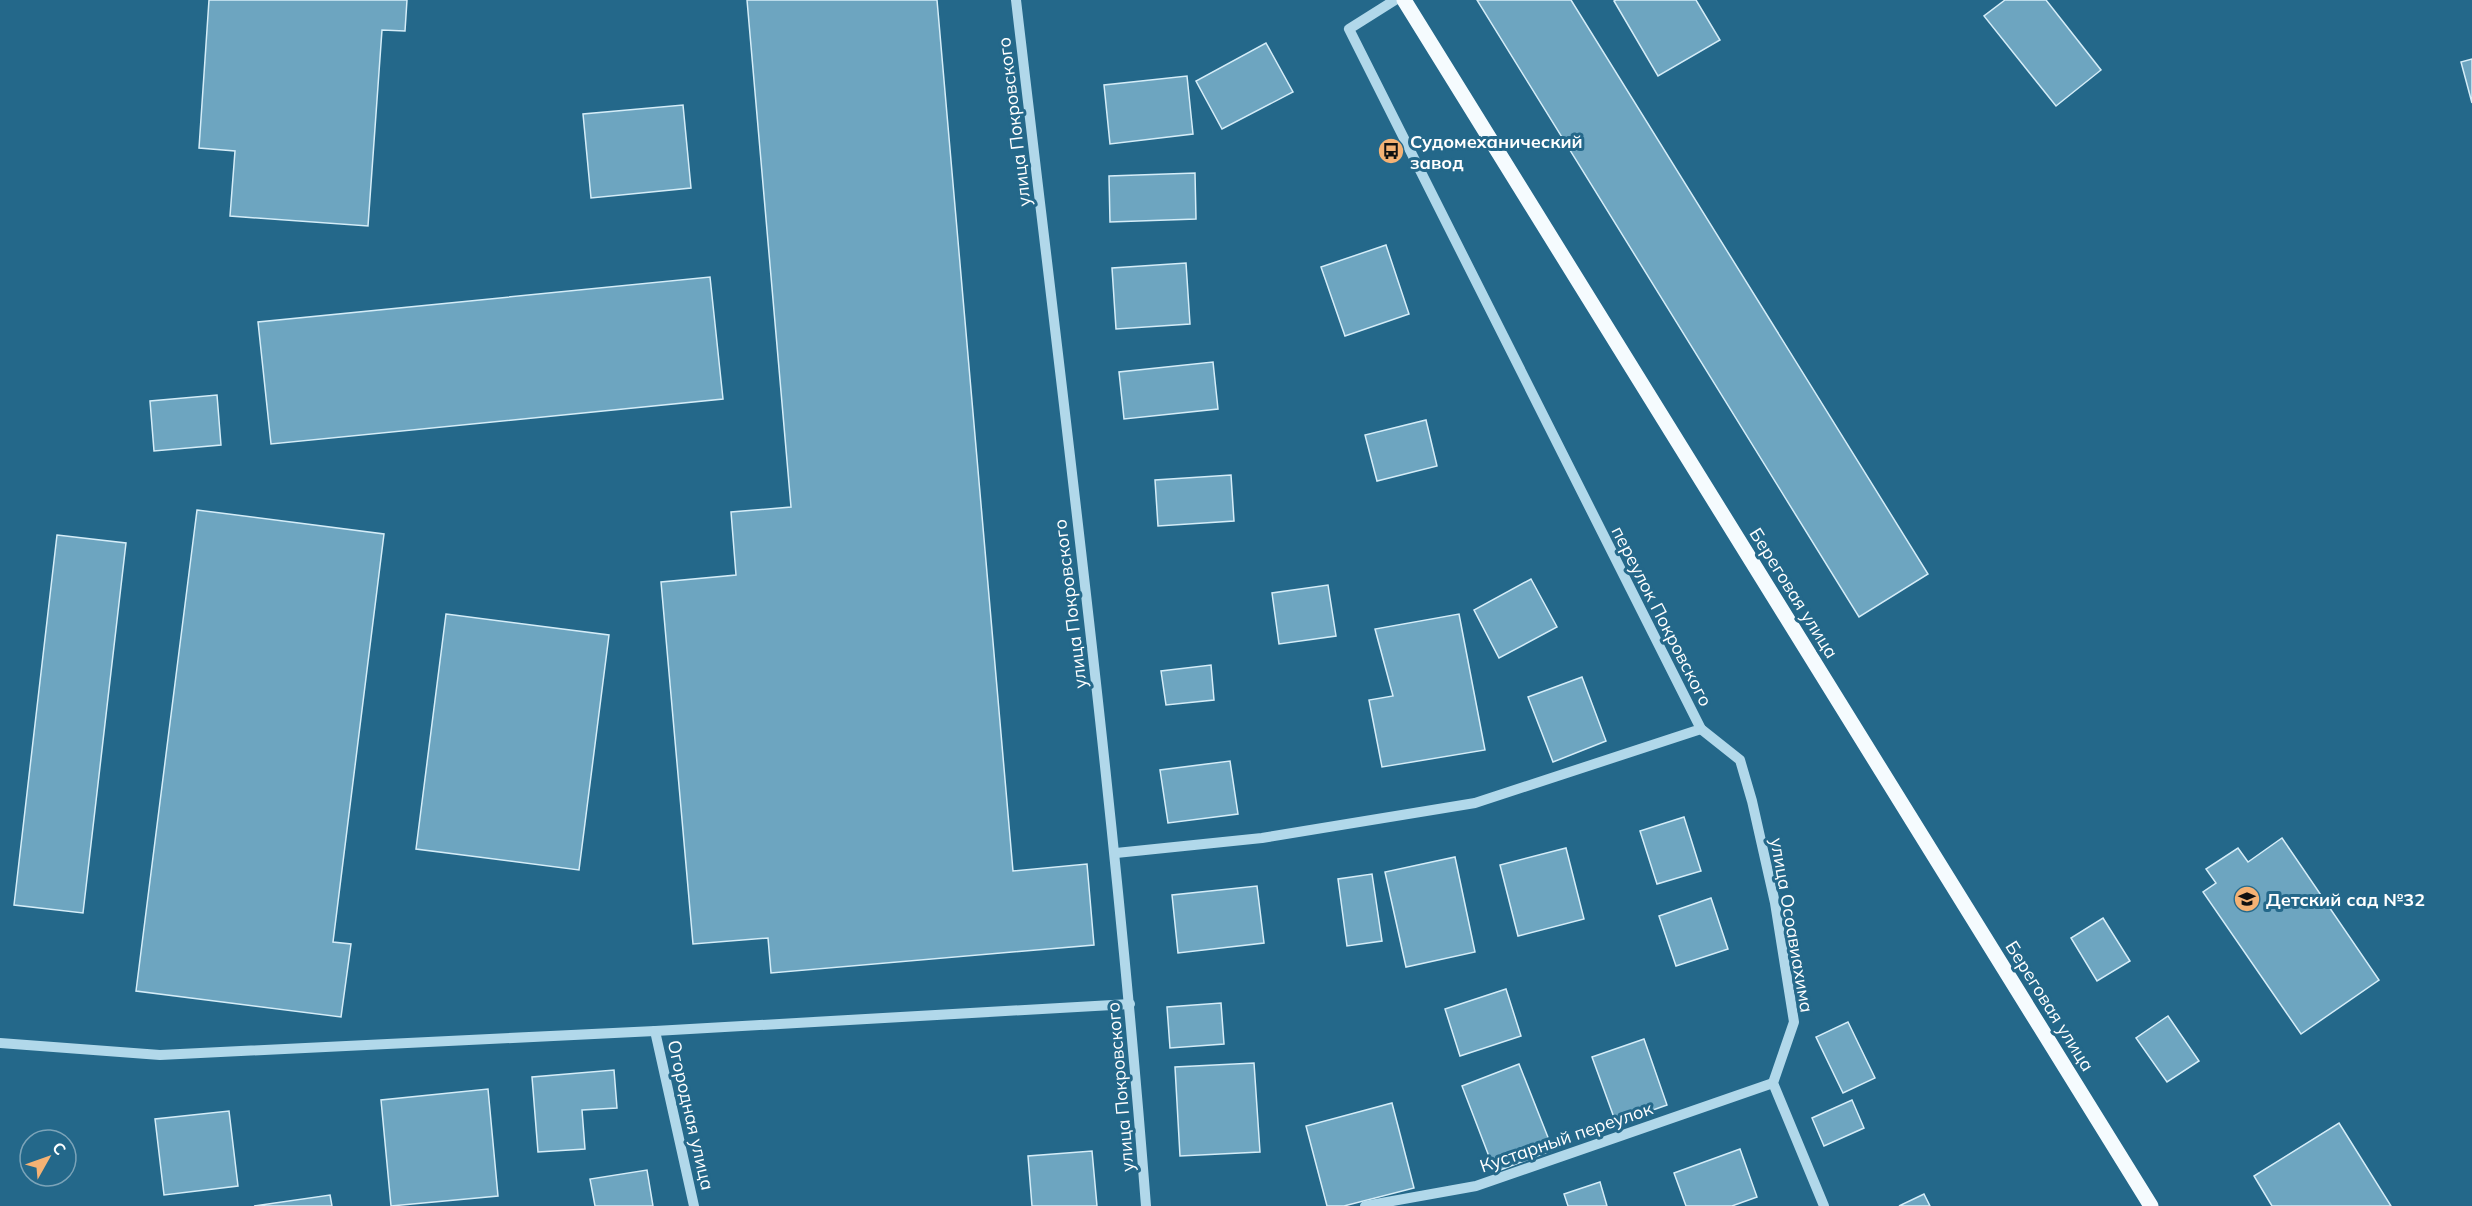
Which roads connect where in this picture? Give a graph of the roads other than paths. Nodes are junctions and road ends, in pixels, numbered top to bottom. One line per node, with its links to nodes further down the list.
1 (1016, 0): 5 (street, улица Покровского)
2 (1395, 0): 4 (street, переулок Покровского)
3 (1404, 0): 14 (main road, Береговая улица)
4 (1701, 729): 5 (street, переулок Покровского); 9 (street, улица Осоавиахима)
5 (1116, 852): 6 (street, улица Покровского)
6 (1130, 1005): 7 (street); 11 (street, улица Покровского)
7 (655, 1031): 8 (street); 10 (street, Огородная улица)
8 (0, 1043)
9 (1773, 1083): 12 (street, Кустарный переулок); 13 (street)
10 (694, 1206)
11 (1146, 1206)
12 (1365, 1206)
13 (1824, 1206)
14 (2151, 1206)

